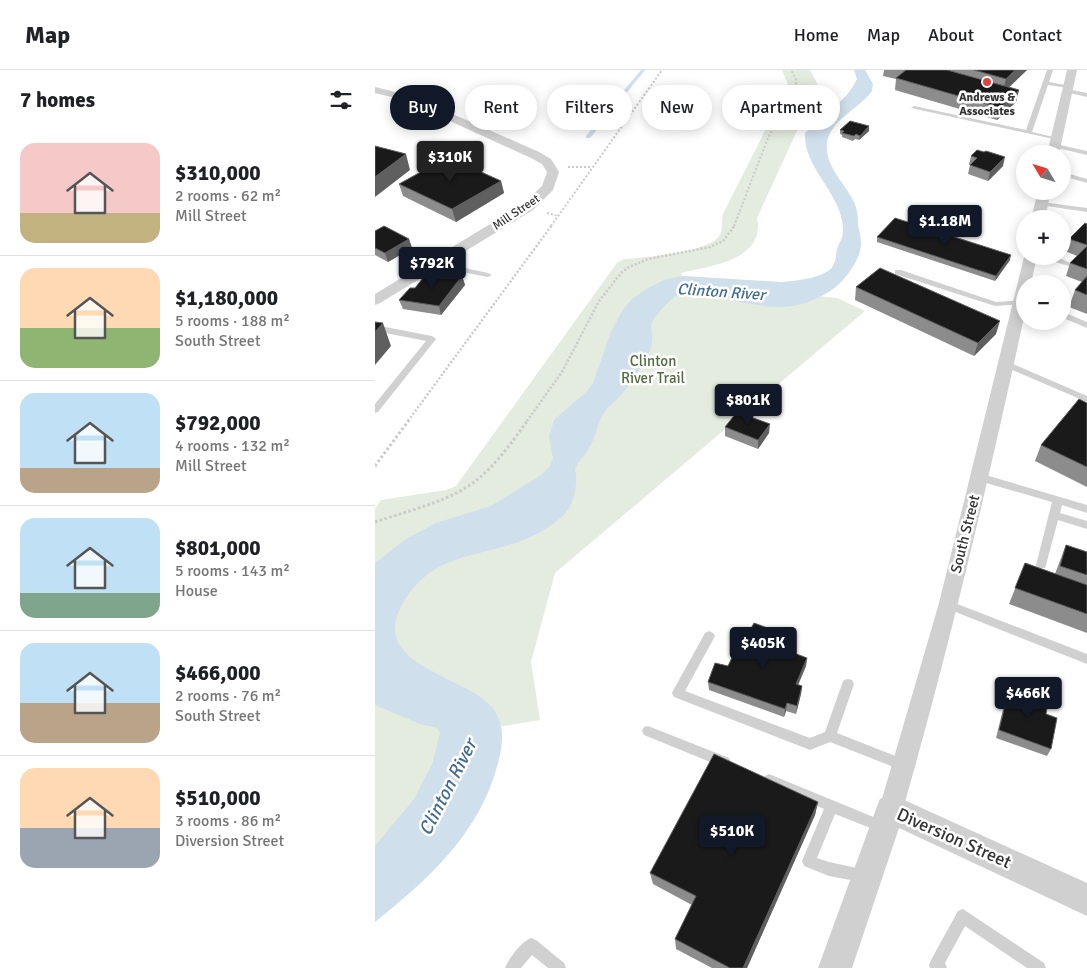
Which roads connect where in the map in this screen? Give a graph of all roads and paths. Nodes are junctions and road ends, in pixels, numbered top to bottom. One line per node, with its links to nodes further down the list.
1 (662, 70): 16 (path)
2 (791, 70): 40 (path)
3 (1051, 70): 5 (lane)
4 (1072, 70): 6 (street)
5 (1046, 83): 6 (lane); 10 (lane)
6 (1068, 89): 8 (lane); 12 (street)
7 (375, 90): 15 (street)
8 (1087, 96)
9 (914, 108): 10 (lane)
10 (1028, 133): 11 (lane)
11 (1053, 145)
12 (1055, 145)
13 (1071, 150): 14 (lane)
14 (1087, 153)
15 (551, 167): 16 (path); 23 (street, Mill Street)
16 (592, 167): 22 (path)
17 (1071, 176): 18 (lane)
18 (1087, 181)
19 (1053, 200): 20 (lane)
20 (1087, 210)
21 (543, 212): 22 (path)
22 (559, 216): 35 (path)
23 (437, 262): 25 (lane); 26 (street, Mill Street)
24 (899, 272): 27 (lane)
25 (488, 275)
26 (377, 296)
27 (1016, 302)
28 (1071, 318): 30 (lane)
29 (1016, 325): 32 (street, South Street)
30 (1087, 325)
31 (375, 328): 34 (lane)
32 (1006, 364): 33 (lane); 36 (street, South Street)
33 (1087, 399)
34 (375, 410)
35 (375, 466)
36 (979, 478): 37 (lane); 43 (street, South Street)
37 (1058, 500): 38 (lane); 39 (lane)
38 (1087, 509)
39 (1055, 515): 41 (lane); 42 (lane)
40 (375, 522)
41 (1087, 525)
42 (1041, 565)
43 (947, 604): 45 (lane); 49 (street, South Street)
44 (709, 636): 48 (lane)
45 (1087, 659)
46 (848, 684): 48 (lane)
47 (648, 731): 50 (lane)
48 (830, 736): 49 (lane)
49 (904, 765): 53 (street, South Street)
50 (741, 769)
51 (759, 776): 52 (lane)
52 (832, 806): 53 (lane); 54 (lane)
53 (887, 818): 54 (street, Diversion Street); 55 (street, Diversion Street)
54 (867, 876): 59 (street, Diversion Street)
55 (1087, 900)
56 (937, 967): 60 (lane)
57 (512, 968): 58 (lane)
58 (559, 968)
59 (835, 968)
60 (1039, 968)

